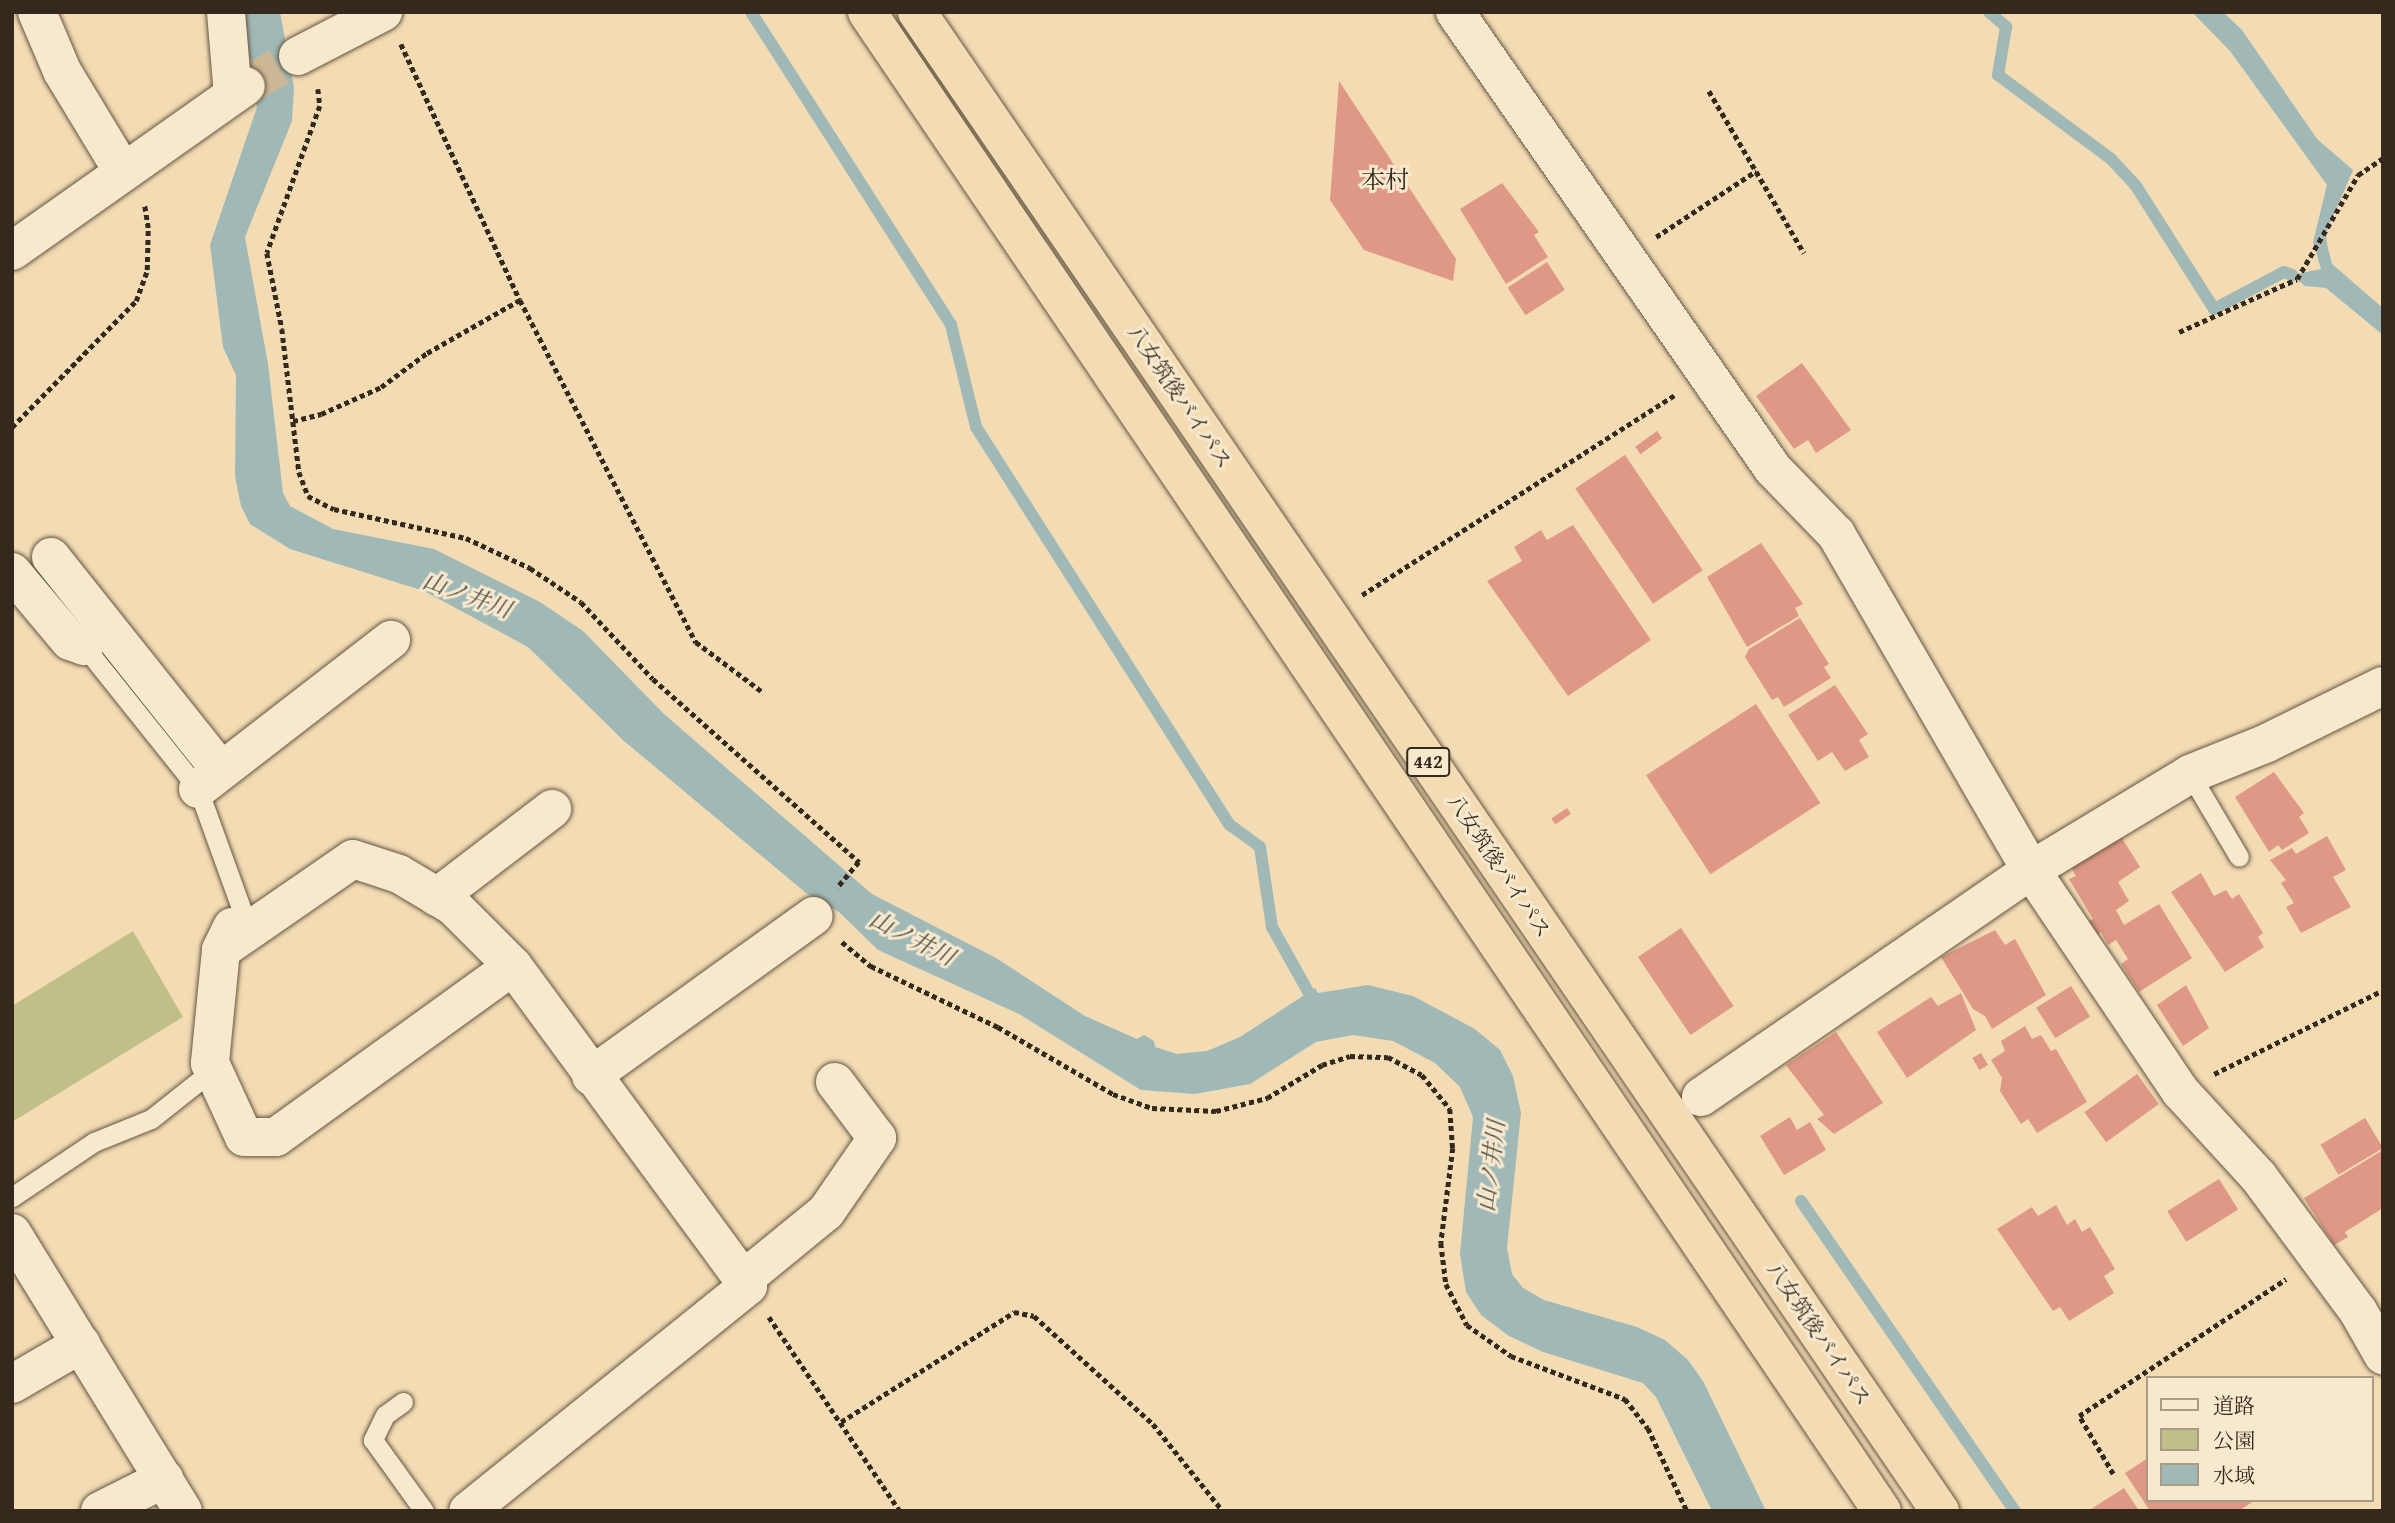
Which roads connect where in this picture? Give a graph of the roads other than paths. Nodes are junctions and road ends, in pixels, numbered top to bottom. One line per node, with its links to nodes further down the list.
1 (37, 12): 7 (street); 9 (street)
2 (226, 12): 9 (street)
3 (867, 12): 42 (highway, 八女筑後バイパス / 442)
4 (917, 12): 43 (highway, 八女筑後バイパス / 442)
5 (1455, 12): 20 (street)
6 (390, 25): 8 (street)
7 (12, 29)
8 (302, 54)
9 (128, 166): 10 (street)
10 (12, 251)
11 (12, 560): 17 (street)
12 (12, 573): 14 (street)
13 (391, 640): 17 (street)
14 (84, 646): 17 (lane)
15 (2383, 686): 16 (street)
16 (2190, 774): 19 (lane); 20 (street)
17 (209, 780): 22 (lane)
18 (552, 809): 21 (street)
19 (2239, 857)
20 (2031, 870): 29 (street); 33 (street)
21 (437, 897): 24 (street); 25 (street)
22 (241, 908): 24 (street)
23 (813, 917): 27 (street)
24 (221, 950): 26 (street)
25 (513, 966): 26 (street); 27 (street)
26 (214, 1069): 30 (lane)
27 (591, 1076): 32 (street)
28 (835, 1082): 32 (street)
29 (1701, 1097)
30 (12, 1197)
31 (12, 1233): 34 (street)
32 (746, 1282): 41 (street)
33 (2370, 1304): 35 (street)
34 (81, 1344): 36 (street); 38 (street)
35 (2383, 1355)
36 (12, 1384)
37 (403, 1402): 40 (lane)
38 (174, 1495): 39 (street)
39 (100, 1511)
40 (424, 1511)
41 (468, 1511)
42 (1882, 1511)
43 (1940, 1511)

